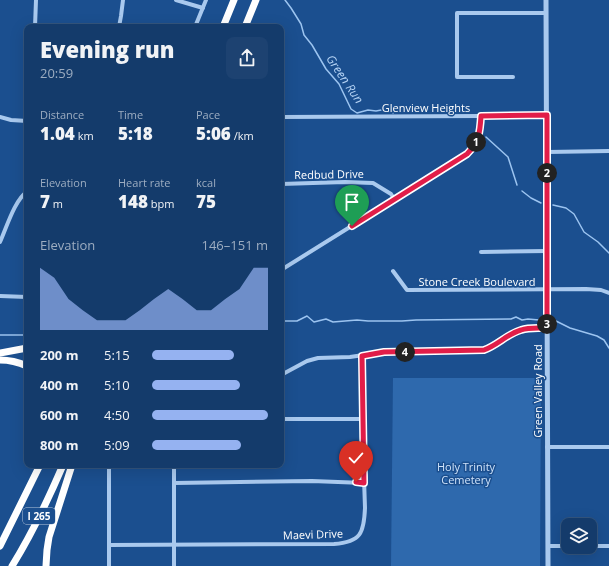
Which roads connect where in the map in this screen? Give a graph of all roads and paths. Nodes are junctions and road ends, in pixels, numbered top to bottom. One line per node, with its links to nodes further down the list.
1 (36, 0): 10 (street)
2 (122, 0): 11 (street)
3 (176, 0): 8 (street)
4 (206, 0): 8 (street)
5 (234, 0): 13 (highway)
6 (256, 0): 14 (highway)
7 (546, 0): 9 (street, Green Valley Road)
8 (203, 8): 12 (street)
9 (546, 13): 15 (street); 16 (street, Green Valley Road)
10 (35, 24)
11 (119, 24)
12 (196, 24)
13 (224, 24)
14 (246, 24)
15 (513, 77)
16 (547, 115): 17 (street, Glenview Heights); 22 (street, Green Valley Road)
17 (481, 116): 19 (street, Glenview Heights); 25 (street)
18 (0, 117): 20 (street)
19 (284, 117)
20 (24, 121)
21 (609, 151): 22 (street)
22 (547, 152): 28 (street, Green Valley Road)
23 (284, 184): 25 (street, Redbud Drive)
24 (24, 194): 26 (street)
25 (395, 200): 29 (street)
26 (0, 242)
27 (481, 252): 28 (street)
28 (547, 252): 31 (street, Green Valley Road)
29 (284, 268)
30 (393, 271): 31 (street, Stone Creek Boulevard)
31 (546, 289): 32 (street); 35 (street, Green Valley Road)
32 (609, 293)
33 (0, 296): 34 (street)
34 (24, 297)
35 (547, 328): 38 (street); 44 (street, Green Valley Road)
36 (24, 349): 37 (highway)
37 (0, 354)
38 (362, 356): 41 (street); 43 (street, Maevi Drive)
39 (0, 360): 40 (highway)
40 (24, 365)
41 (284, 373)
42 (284, 419): 43 (street)
43 (362, 419): 53 (street, Maevi Drive)
44 (547, 447): 45 (street); 58 (street, Green Valley Road)
45 (609, 447)
46 (36, 468): 54 (highway)
47 (39, 468): 54 (highway, I 265)
48 (62, 468): 62 (highway, I 265)
49 (71, 468): 63 (highway)
50 (109, 468): 55 (street)
51 (174, 468): 52 (street)
52 (174, 483): 53 (street); 56 (street)
53 (364, 483): 56 (street, Maevi Drive)
54 (27, 493): 57 (highway, I 265)
55 (109, 545): 56 (street, Maevi Drive); 64 (street)
56 (174, 545): 65 (street)
57 (0, 546)
58 (548, 546): 59 (street); 66 (street, Green Valley Road)
59 (561, 546)
60 (597, 546): 61 (street)
61 (609, 546)
62 (12, 566)
63 (46, 566)
64 (109, 566)
65 (174, 566)
66 (548, 566)

